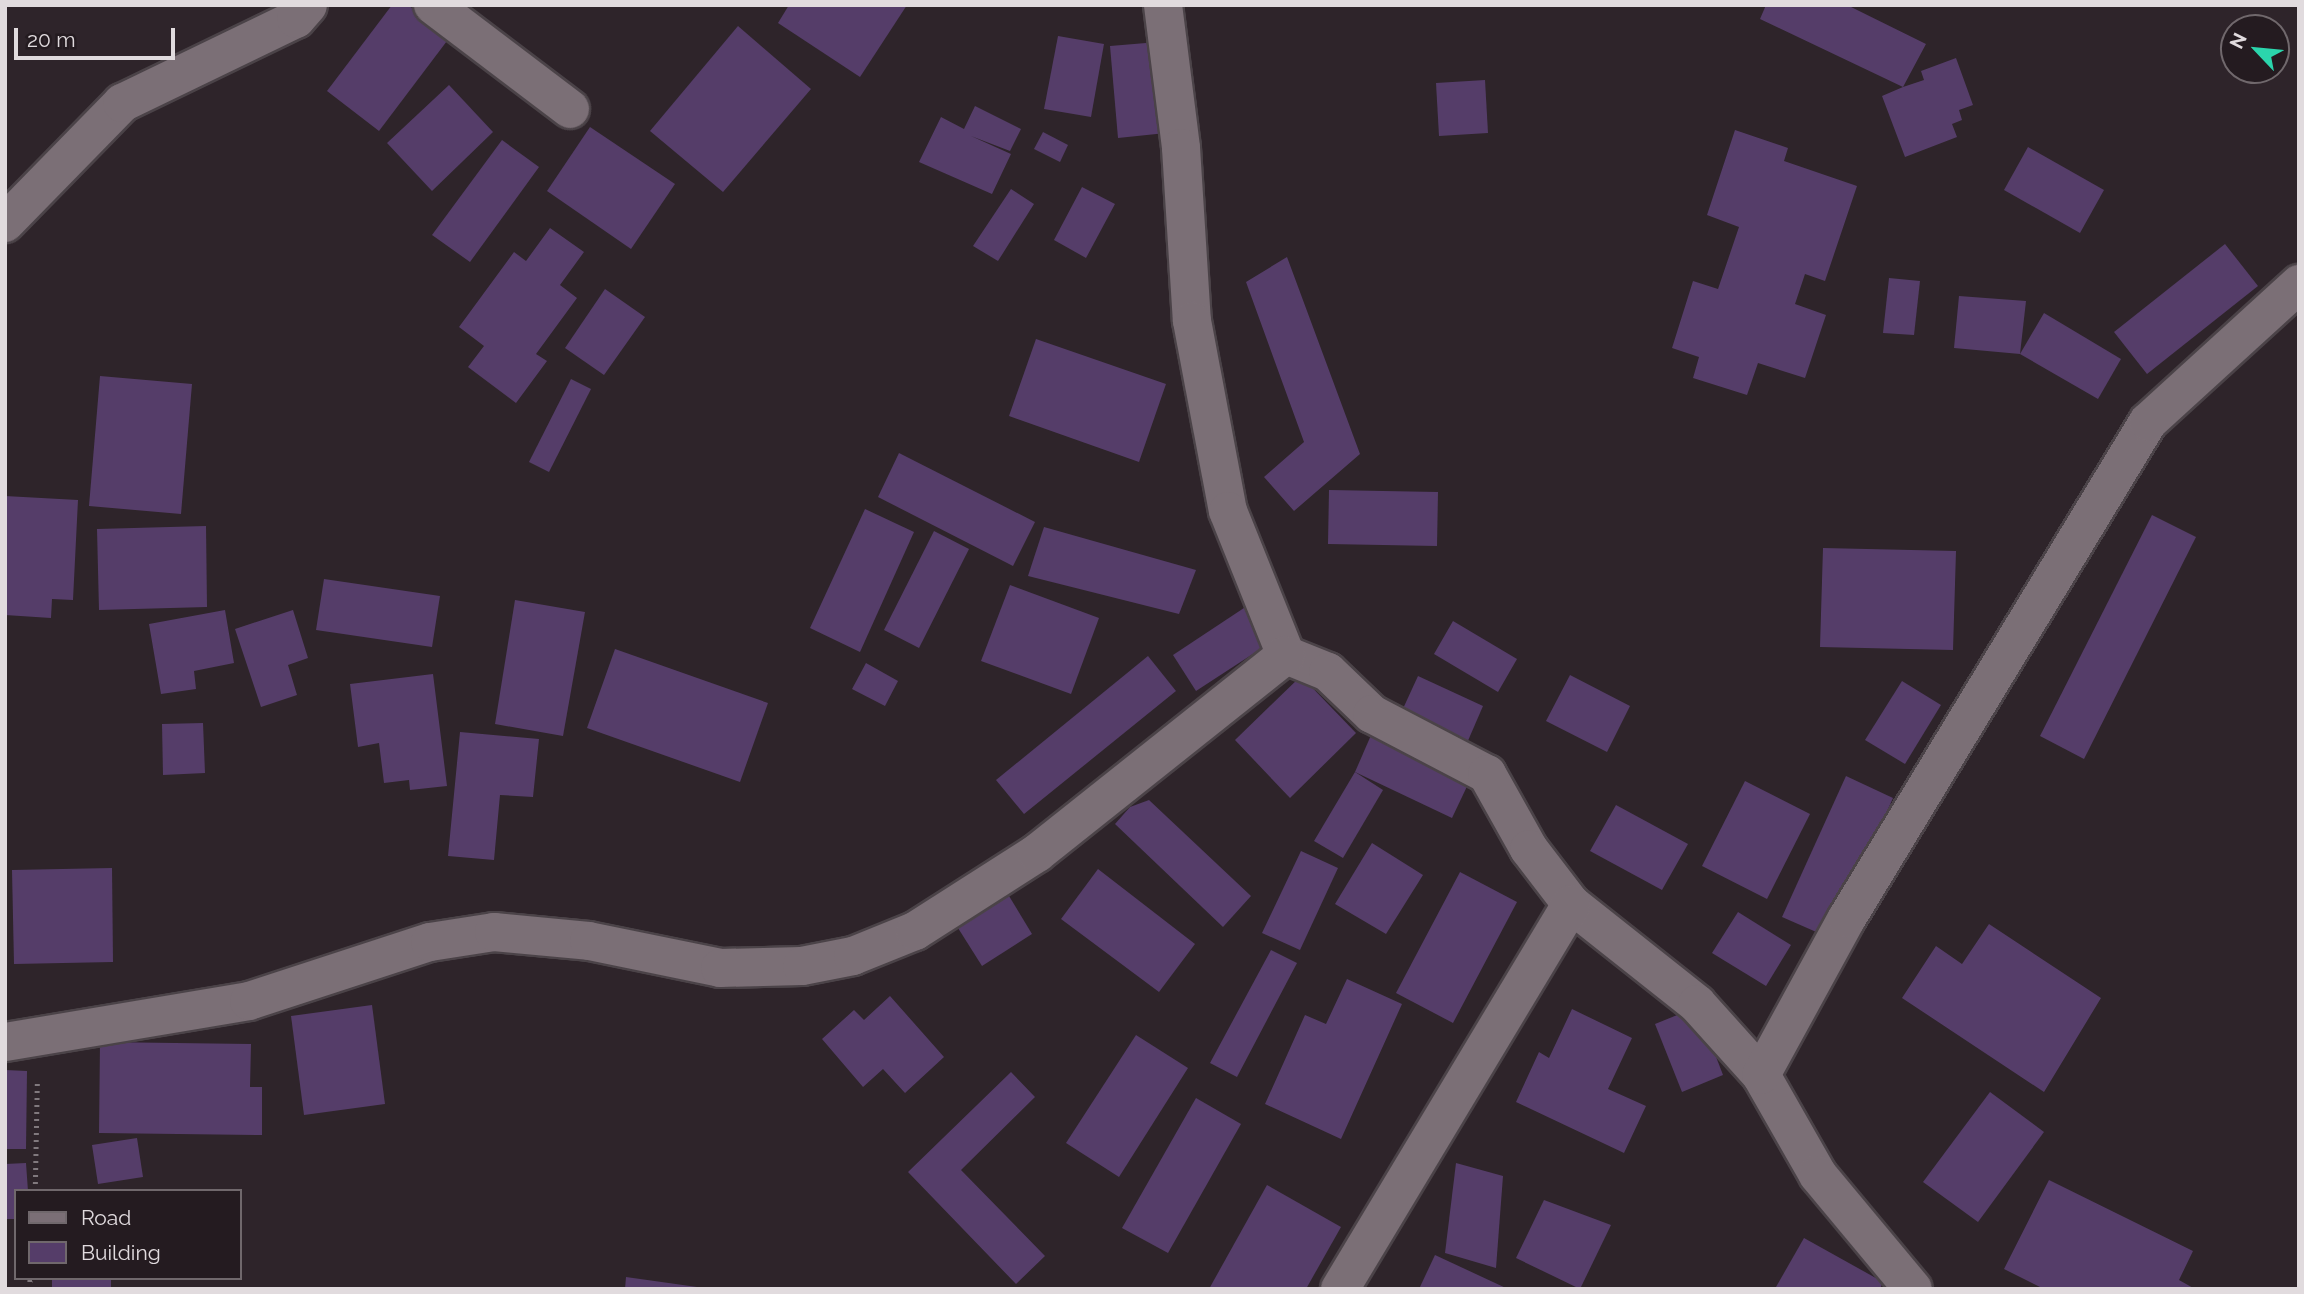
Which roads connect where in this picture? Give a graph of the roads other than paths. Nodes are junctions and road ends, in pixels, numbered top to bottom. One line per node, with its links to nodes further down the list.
1 (308, 5): 5 (street)
2 (433, 5): 4 (street)
3 (1163, 5): 7 (street)
4 (570, 109)
5 (5, 223)
6 (2299, 284): 10 (street)
7 (1286, 655): 8 (street); 9 (street)
8 (1572, 904): 10 (street); 11 (street)
9 (21, 1040)
10 (1761, 1075): 12 (street)
11 (1340, 1289)
12 (1913, 1289)

